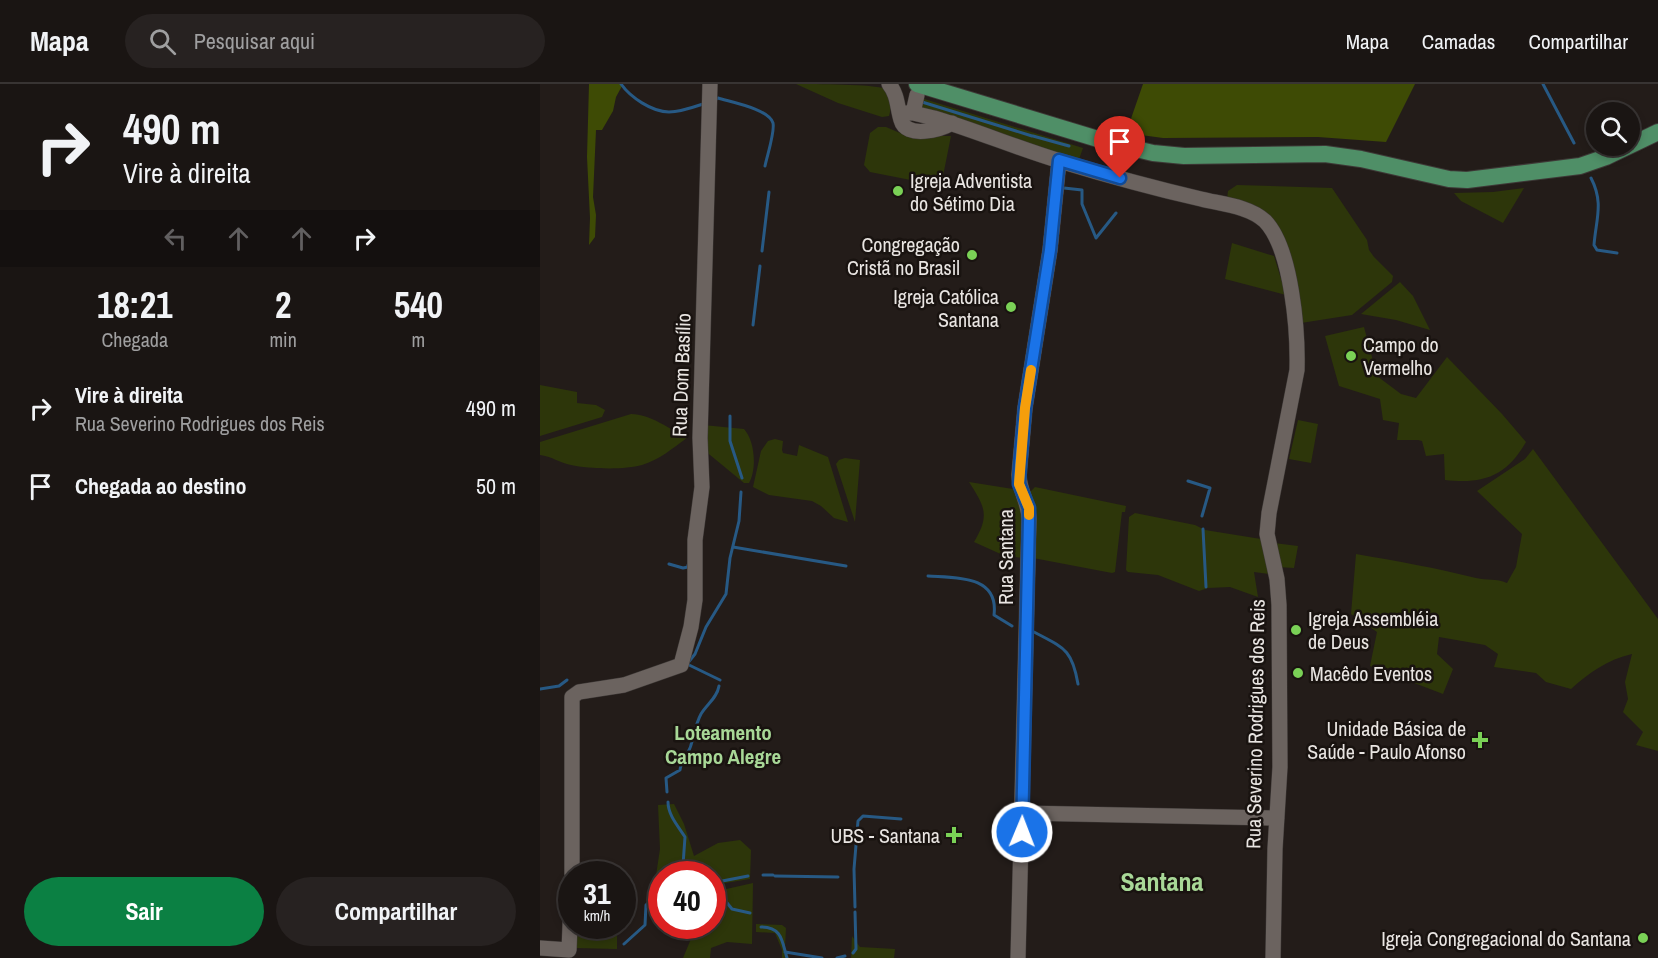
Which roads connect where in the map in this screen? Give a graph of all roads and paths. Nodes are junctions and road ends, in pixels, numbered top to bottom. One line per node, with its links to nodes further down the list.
1 (916, 87): 3 (street); 4 (street); 5 (main road)
2 (710, 89): 9 (street, Rua Dom Basílio)
3 (892, 90): 4 (street)
4 (905, 116): 6 (street, Rua Severino Rodrigues dos Reis)
5 (1658, 132)
6 (1059, 160): 7 (street, Rua Santana); 8 (street, Rua Severino Rodrigues dos Reis)
7 (1022, 813): 8 (street); 12 (street, Rua Santana)
8 (1276, 818): 13 (street, Rua Severino Rodrigues dos Reis)
9 (572, 861)
10 (569, 939): 11 (street)
11 (540, 948)
12 (1018, 958)
13 (1273, 958)

